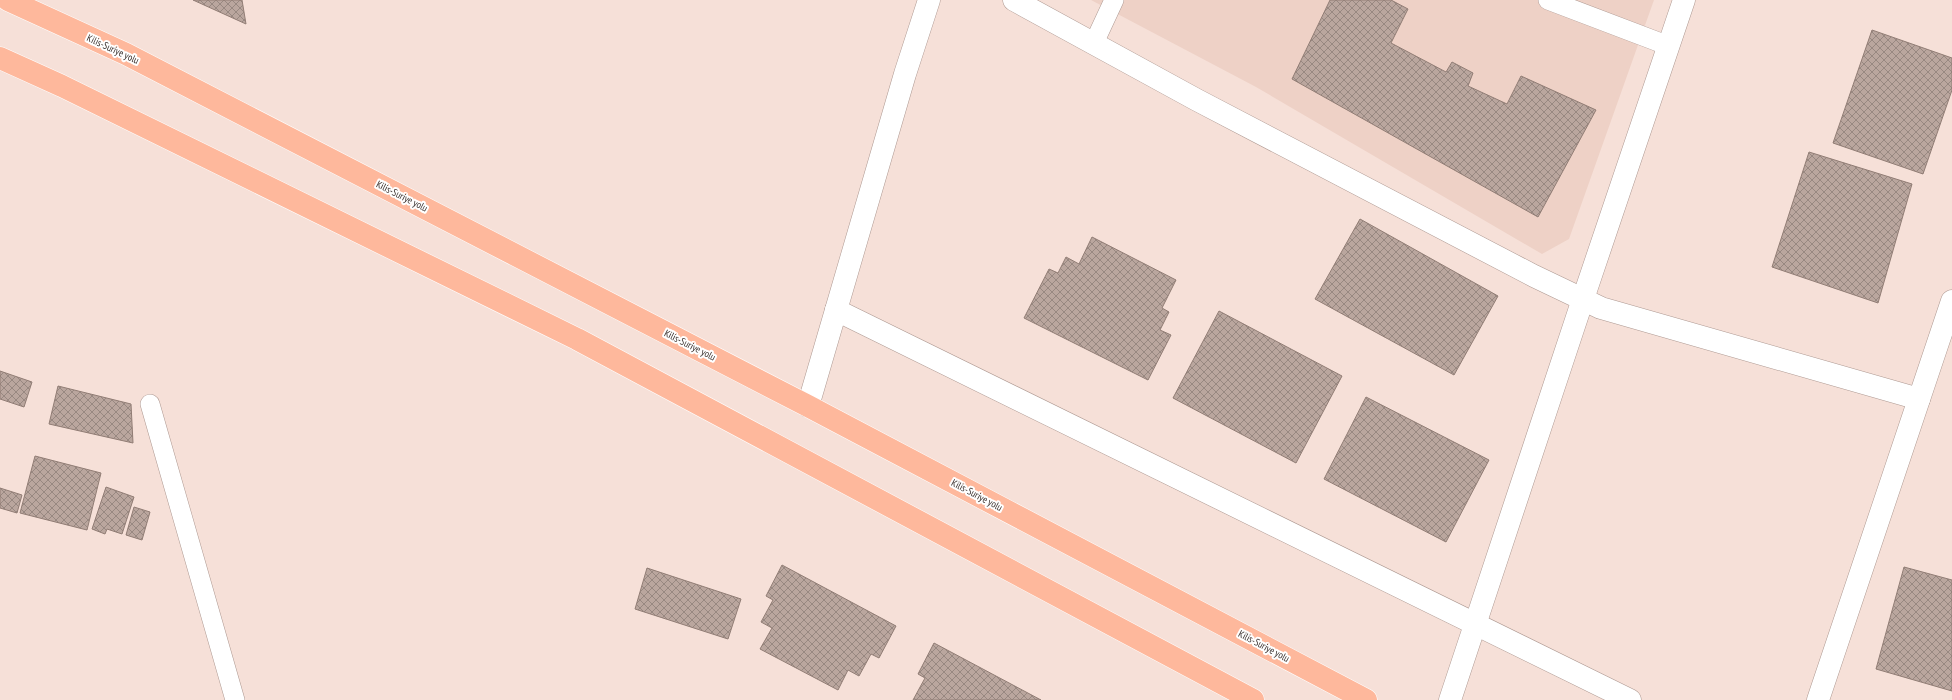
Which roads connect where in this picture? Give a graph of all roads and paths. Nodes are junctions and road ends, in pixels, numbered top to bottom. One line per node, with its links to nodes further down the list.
1 (8, 0): 15 (highway, Kilis-Suriye yolu)
2 (929, 0): 12 (street)
3 (1014, 0): 7 (street)
4 (1114, 0): 7 (lane)
5 (1548, 0): 8 (lane)
6 (1684, 0): 8 (street)
7 (1094, 43): 10 (street)
8 (1668, 46): 10 (street)
9 (0, 58): 18 (highway)
10 (1583, 299): 13 (street); 16 (street)
11 (1952, 301): 13 (street)
12 (836, 310): 15 (street); 16 (street)
13 (1919, 399): 22 (street)
14 (150, 404): 17 (lane)
15 (808, 406): 19 (highway, Kilis-Suriye yolu)
16 (1475, 624): 20 (street); 21 (street)
17 (235, 700)
18 (1253, 700)
19 (1366, 700)
20 (1450, 700)
21 (1630, 700)
22 (1818, 700)

